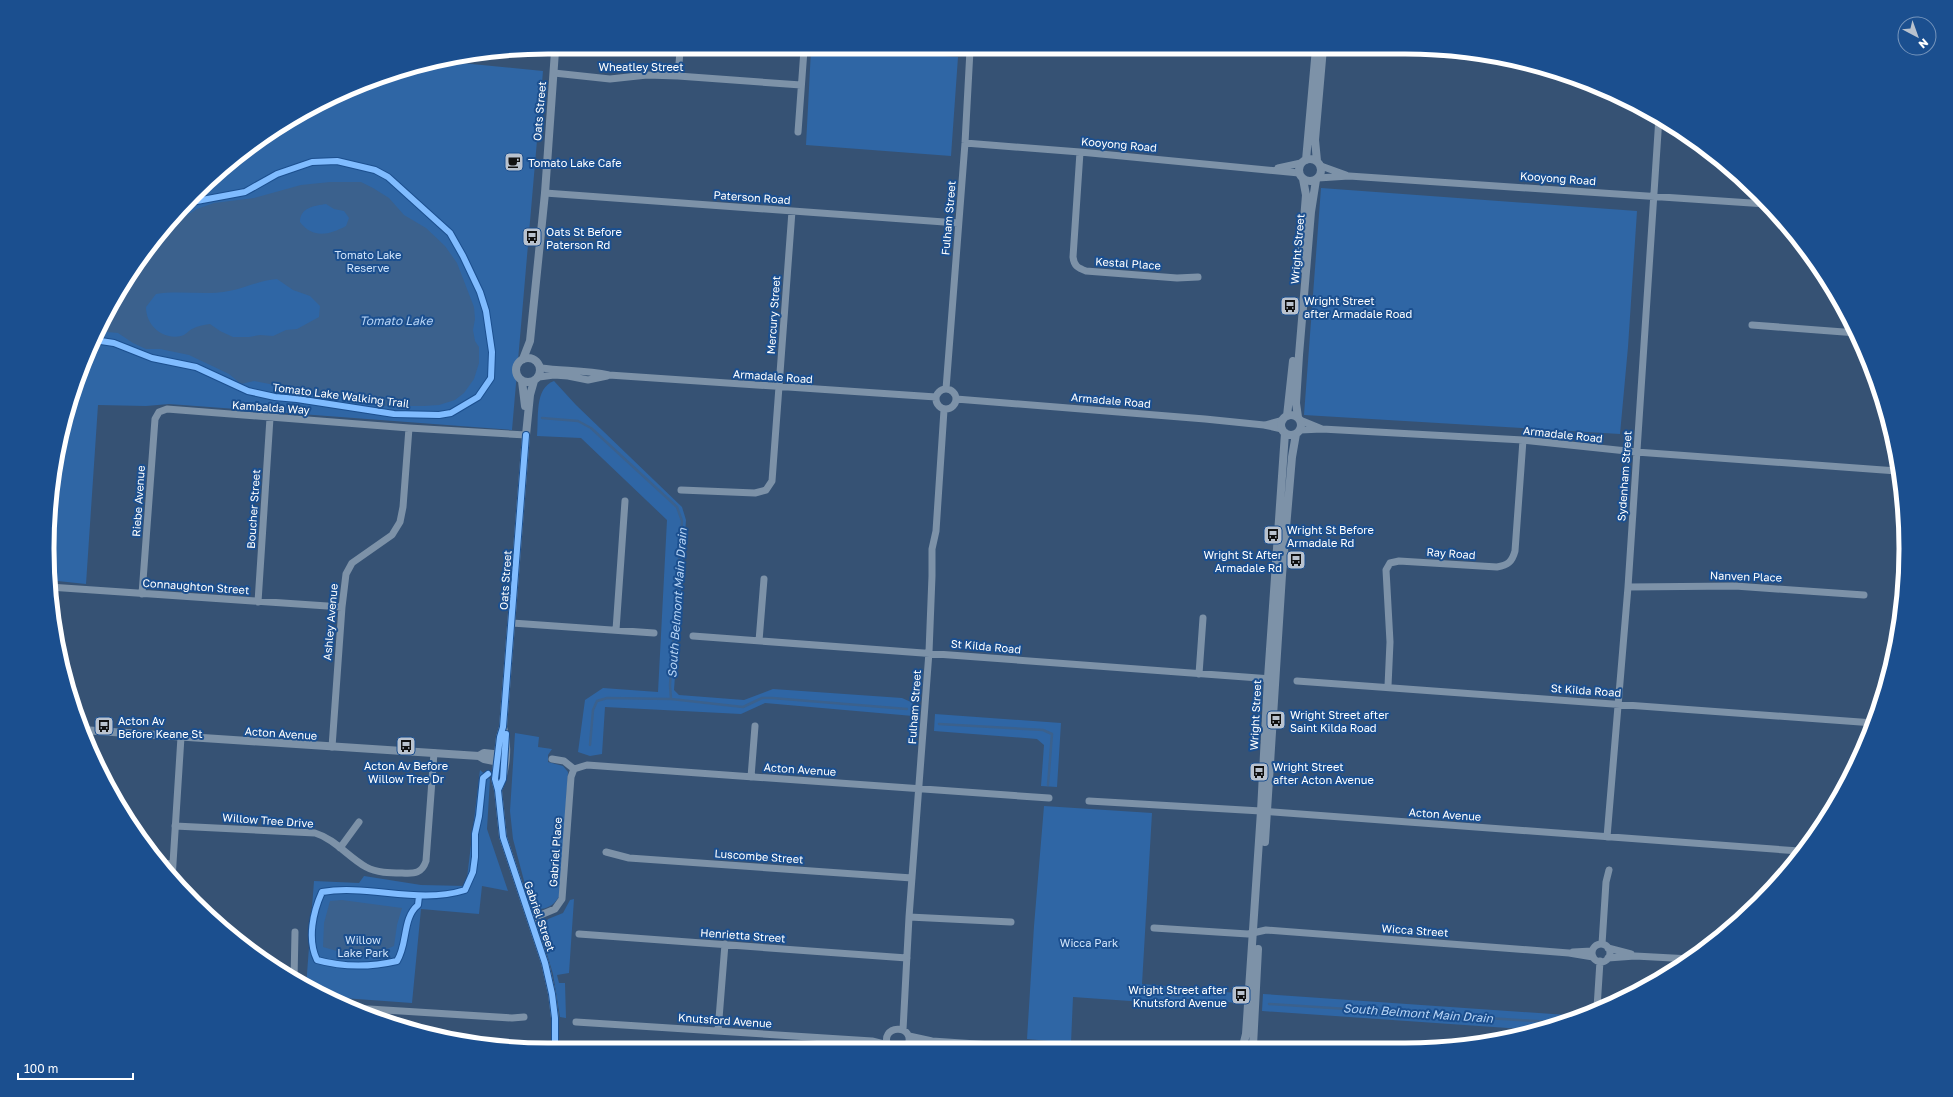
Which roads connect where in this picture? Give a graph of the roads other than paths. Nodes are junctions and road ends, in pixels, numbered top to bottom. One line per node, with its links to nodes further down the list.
1 (555, 54): 7 (street, Oats Street)
2 (680, 54): 8 (street)
3 (804, 54): 9 (street)
4 (970, 54): 12 (street, Fulham Street)
5 (1315, 54): 14 (street)
6 (1322, 54): 15 (street)
7 (554, 74): 8 (street, Wheatley Street); 20 (street, Oats Street)
8 (678, 76): 9 (street, Wheatley Street)
9 (801, 85): 11 (street)
10 (1658, 124): 21 (street, Sydenham Street)
11 (798, 132)
12 (965, 143): 13 (street, Kooyong Road); 24 (street, Fulham Street)
13 (1080, 152): 16 (street, Kooyong Road); 25 (street, Kestal Place)
14 (1304, 162): 15 (street); 16 (street, Kooyong Road); 17 (street)
15 (1319, 164): 18 (street, Kooyong Road); 19 (street)
16 (1272, 170): 17 (street, Kooyong Road)
17 (1301, 176): 19 (street); 42 (street, Wright Street)
18 (1348, 176): 19 (street, Kooyong Road); 21 (street, Kooyong Road)
19 (1317, 179): 43 (street, Wright Street)
20 (544, 193): 23 (street, Paterson Road); 28 (street, Oats Street)
21 (1653, 196): 22 (street, Kooyong Road); 51 (street, Sydenham Street)
22 (1758, 203)
23 (792, 211): 24 (street, Paterson Road); 35 (street, Mercury Street)
24 (958, 223): 36 (street, Fulham Street)
25 (1198, 277)
26 (1752, 325): 27 (street)
27 (1849, 332)
28 (530, 341): 29 (street, Oats Street); 30 (street, Oats Street)
29 (523, 359): 30 (street); 34 (street)
30 (536, 360): 31 (street)
31 (541, 368): 32 (street, Armadale Road); 33 (street)
32 (609, 375): 33 (street, Armadale Road); 35 (street, Armadale Road)
33 (536, 379): 34 (street); 49 (street, Oats Street)
34 (522, 381): 49 (street, Oats Street)
35 (778, 388): 37 (street, Armadale Road); 53 (street, Mercury Street)
36 (946, 389): 37 (street); 38 (street)
37 (936, 397): 39 (street)
38 (956, 399): 39 (street); 44 (street, Armadale Road)
39 (944, 410): 68 (street, Fulham Street)
40 (159, 412): 41 (street, Kambalda Way); 58 (street, Riebe Avenue)
41 (270, 418): 45 (street, Kambalda Way); 60 (street, Boucher Street)
42 (1285, 418): 43 (street); 44 (street, Armadale Road); 47 (street)
43 (1299, 419): 46 (street, Armadale Road); 48 (street)
44 (1264, 425): 47 (street, Armadale Road)
45 (409, 428): 49 (street, Kambalda Way); 61 (street, Ashley Avenue)
46 (1322, 429): 48 (street, Armadale Road); 50 (street, Armadale Road)
47 (1284, 431): 48 (street); 70 (street, Wright Street)
48 (1298, 432): 71 (street, Wright Street)
49 (526, 435): 63 (street, Oats Street)
50 (1523, 440): 51 (street, Armadale Road); 73 (street, Ray Road)
51 (1636, 452): 52 (street, Armadale Road); 57 (street, Sydenham Street)
52 (1892, 471)
53 (681, 490)
54 (625, 501): 64 (street)
55 (764, 579): 67 (street)
56 (56, 587): 58 (street, Connaughton Street)
57 (1628, 587): 59 (street, Nanven Place); 74 (street, Sydenham Street)
58 (142, 594): 60 (street, Connaughton Street)
59 (1864, 594)
60 (258, 602): 61 (street, Connaughton Street)
61 (342, 607): 79 (street, Ashley Avenue)
62 (1202, 618): 69 (street)
63 (512, 623): 64 (street); 81 (street, Oats Street)
64 (616, 630): 65 (street)
65 (654, 633)
66 (693, 636): 67 (street, St Kilda Road)
67 (759, 641): 68 (street, St Kilda Road)
68 (929, 652): 69 (street, St Kilda Road); 85 (street, Fulham Street)
69 (1199, 674): 70 (street, St Kilda Road)
70 (1268, 678): 71 (street, St Kilda Road); 88 (street, Wright Street)
71 (1277, 679): 88 (street, Wright Street)
72 (1297, 681): 73 (street, St Kilda Road)
73 (1388, 686): 74 (street, St Kilda Road)
74 (1617, 704): 75 (street, St Kilda Road); 91 (street, Sydenham Street)
75 (1867, 722)
76 (755, 726): 84 (street)
77 (89, 731): 78 (street, Acton Avenue)
78 (181, 737): 79 (street, Acton Avenue); 90 (street)
79 (332, 747): 80 (street, Acton Avenue)
80 (434, 753): 81 (street, Acton Avenue); 92 (street, Willow Tree Drive)
81 (501, 758): 101 (street, Gabriel Street)
82 (552, 759): 83 (street)
83 (574, 769): 84 (street, Acton Avenue); 101 (street, Gabriel Place)
84 (751, 777): 85 (street, Acton Avenue)
85 (918, 789): 86 (street, Acton Avenue); 99 (street, Fulham Street)
86 (1049, 798)
87 (1089, 801): 88 (street, Acton Avenue)
88 (1264, 811): 91 (street, Acton Avenue); 105 (street, Wright Street)
89 (359, 822): 92 (street)
90 (175, 826): 92 (street, Willow Tree Drive); 96 (street)
91 (1607, 837): 93 (street, Acton Avenue)
92 (340, 848)
93 (1796, 851)
94 (606, 852): 99 (street, Luscombe Street)
95 (167, 864): 96 (street)
96 (173, 864): 97 (street)
97 (173, 870)
98 (1609, 870): 108 (street)
99 (912, 878): 100 (street, Fulham Street)
100 (909, 916): 102 (street); 111 (street, Fulham Street)
101 (531, 919): 125 (street, Gabriel Street)
102 (1011, 922)
103 (1154, 928): 105 (street, Wicca Street)
104 (295, 932): 115 (street)
105 (1256, 932): 109 (street, Wicca Street); 130 (street, Wright Street); 131 (street, Wright Street)
106 (578, 934): 107 (street, Henrietta Street)
107 (725, 944): 111 (street, Henrietta Street); 121 (street)
108 (1605, 946): 109 (street); 110 (street); 112 (street)
109 (1593, 954): 114 (street)
110 (1635, 956): 112 (street); 113 (street)
111 (907, 958): 120 (street, Fulham Street)
112 (1608, 958): 114 (street)
113 (1681, 958)
114 (1600, 961): 116 (street)
115 (294, 973)
116 (1597, 1004)
117 (369, 1009): 118 (street)
118 (524, 1017)
119 (576, 1022): 121 (street, Knutsford Avenue)
120 (899, 1030): 122 (street); 123 (street)
121 (718, 1031): 124 (street, Knutsford Avenue)
122 (888, 1036): 124 (street, Knutsford Avenue); 127 (street)
123 (909, 1036): 128 (street); 129 (street)
124 (872, 1041): 126 (street, Knutsford Avenue)
125 (555, 1043)
126 (879, 1043)
127 (889, 1043)
128 (908, 1043)
129 (962, 1043)
130 (1244, 1043)
131 (1253, 1043)

